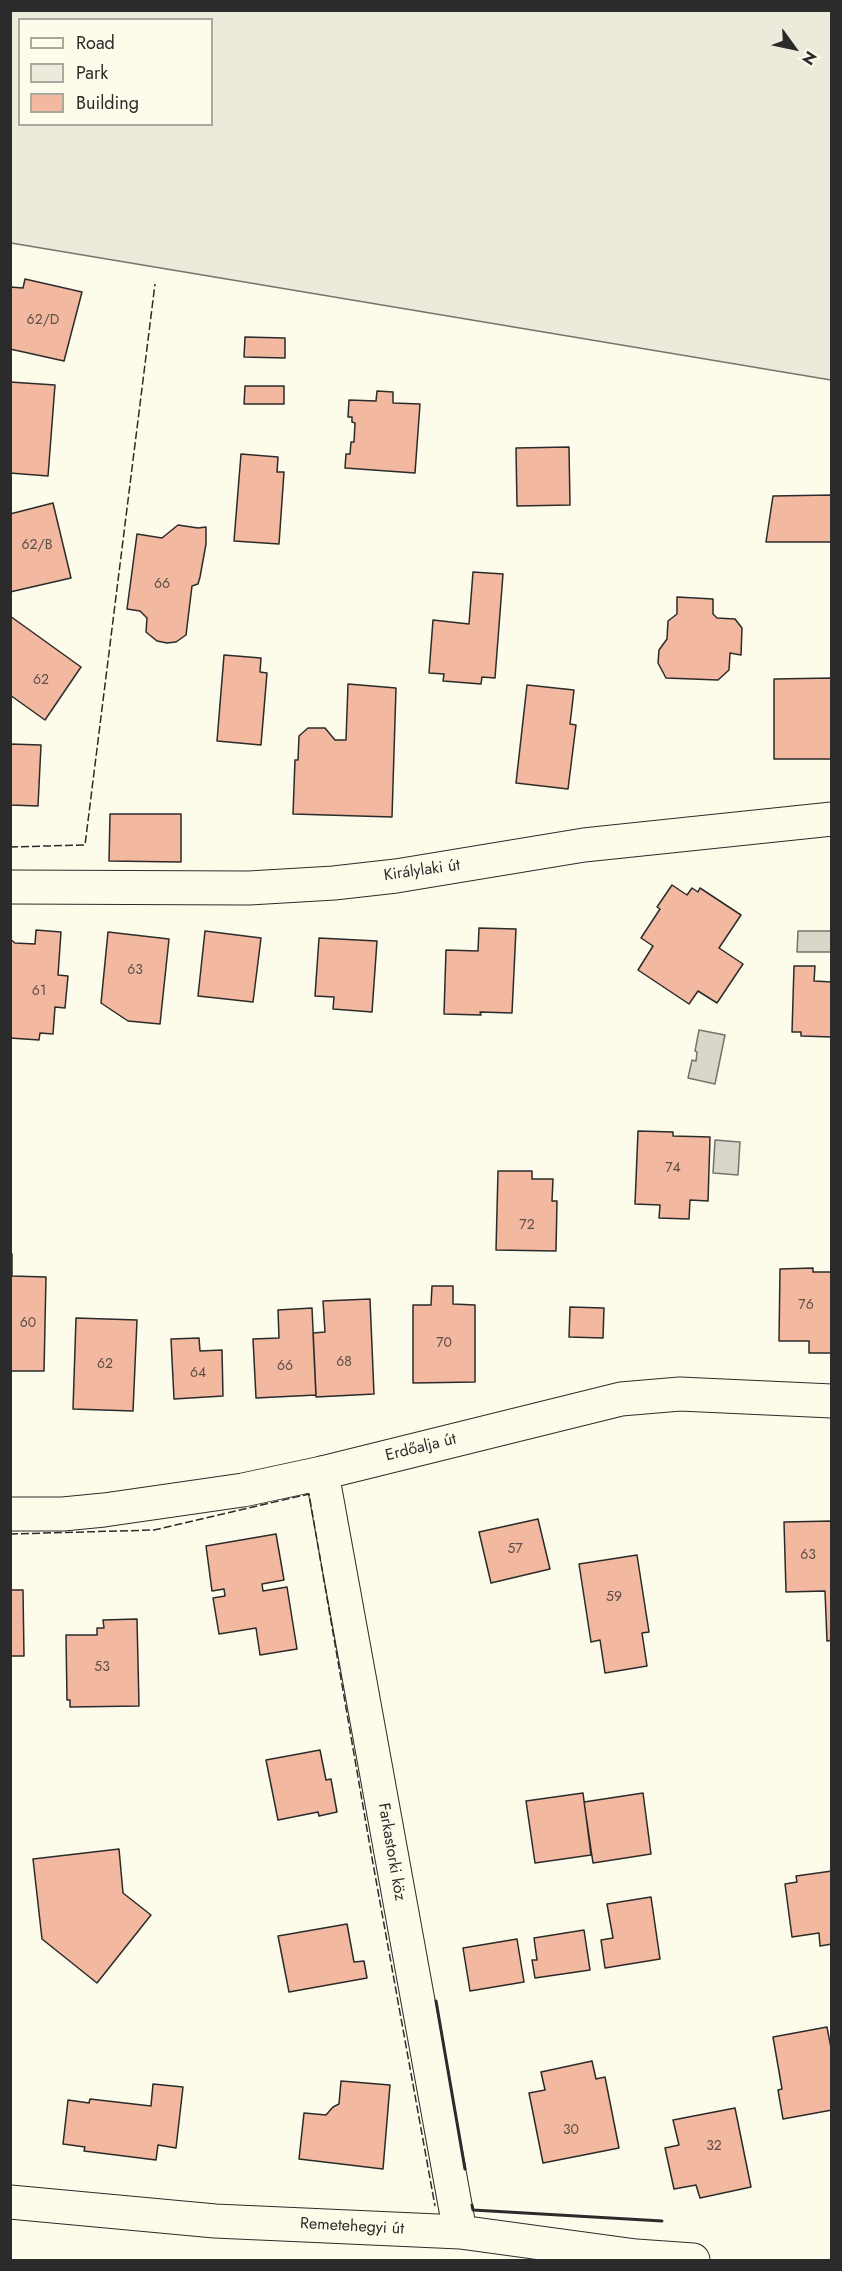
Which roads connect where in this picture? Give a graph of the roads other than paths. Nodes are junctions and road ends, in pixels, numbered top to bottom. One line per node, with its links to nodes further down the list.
1 (831, 819): 2 (street, Királylaki út)
2 (10, 887)
3 (831, 1401): 4 (street, Erdőalja út)
4 (322, 1473): 5 (street, Erdőalja út); 7 (street, Farkastorki köz)
5 (10, 1514)
6 (10, 2202): 7 (street, Remetehegyi út)
7 (460, 2232): 8 (street, Remetehegyi út)
8 (693, 2260)

